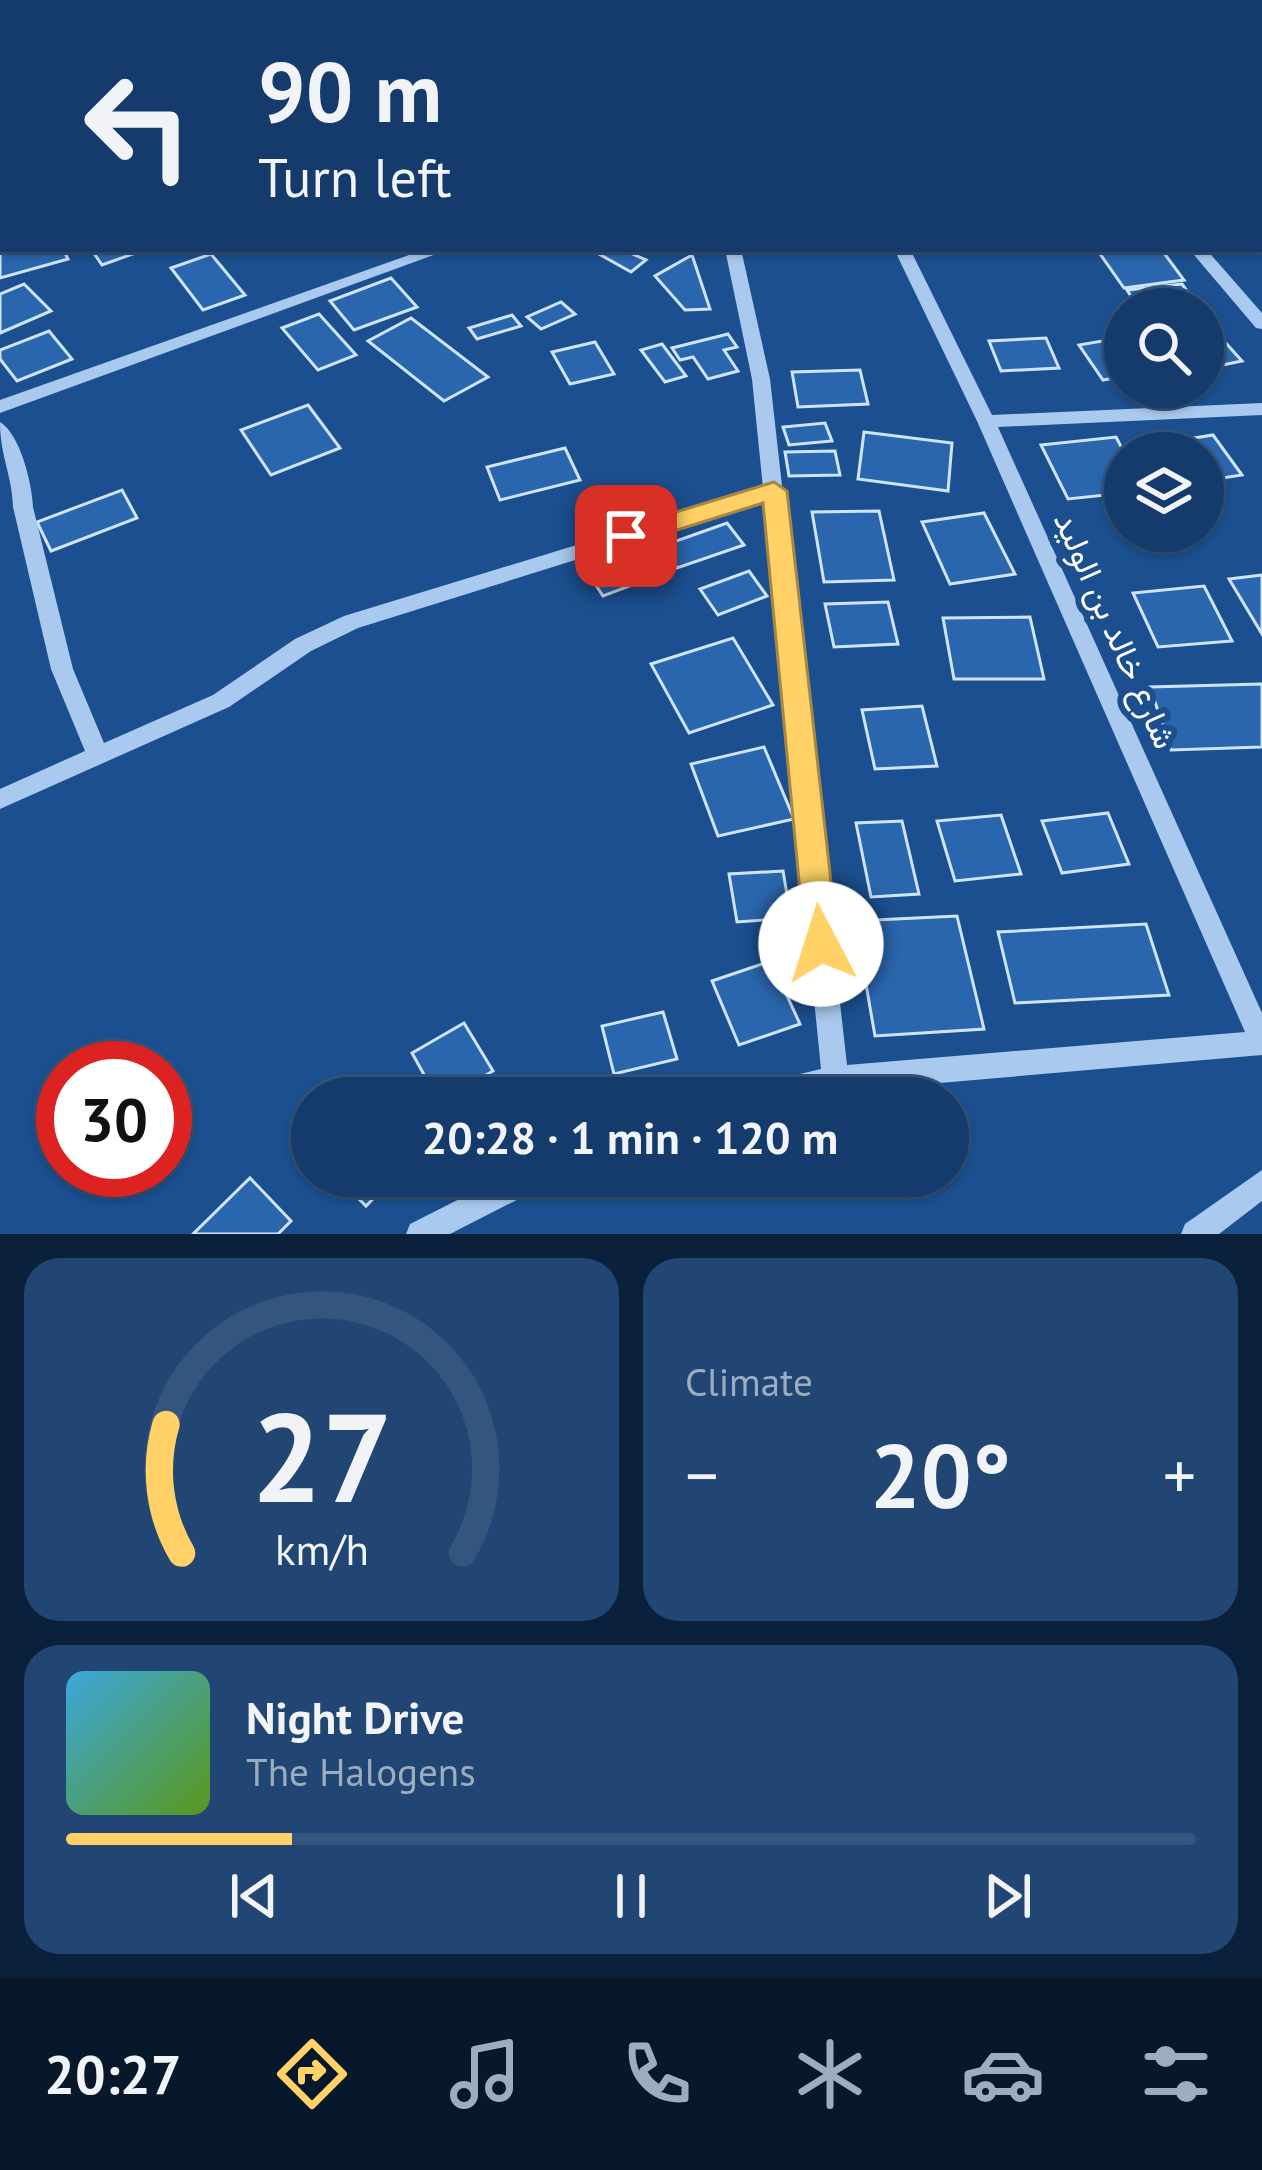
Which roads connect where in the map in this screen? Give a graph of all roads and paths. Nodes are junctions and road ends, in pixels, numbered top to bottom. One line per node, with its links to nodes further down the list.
1 (434, 252): 6 (street)
2 (734, 252): 10 (street)
3 (903, 252): 8 (street, شارع خالد بن الوليد)
4 (1200, 252): 5 (street)
5 (1262, 324)
6 (0, 407)
7 (1262, 409): 8 (street)
8 (986, 421): 13 (street, شارع خالد بن الوليد)
9 (0, 428): 11 (street)
10 (774, 491): 11 (street); 14 (street)
11 (97, 752): 12 (street)
12 (0, 799)
13 (1262, 1043): 15 (street)
14 (835, 1077)
15 (859, 1077)
16 (1262, 1184): 19 (street)
17 (493, 1197): 18 (street)
18 (420, 1234)
19 (1195, 1234)

